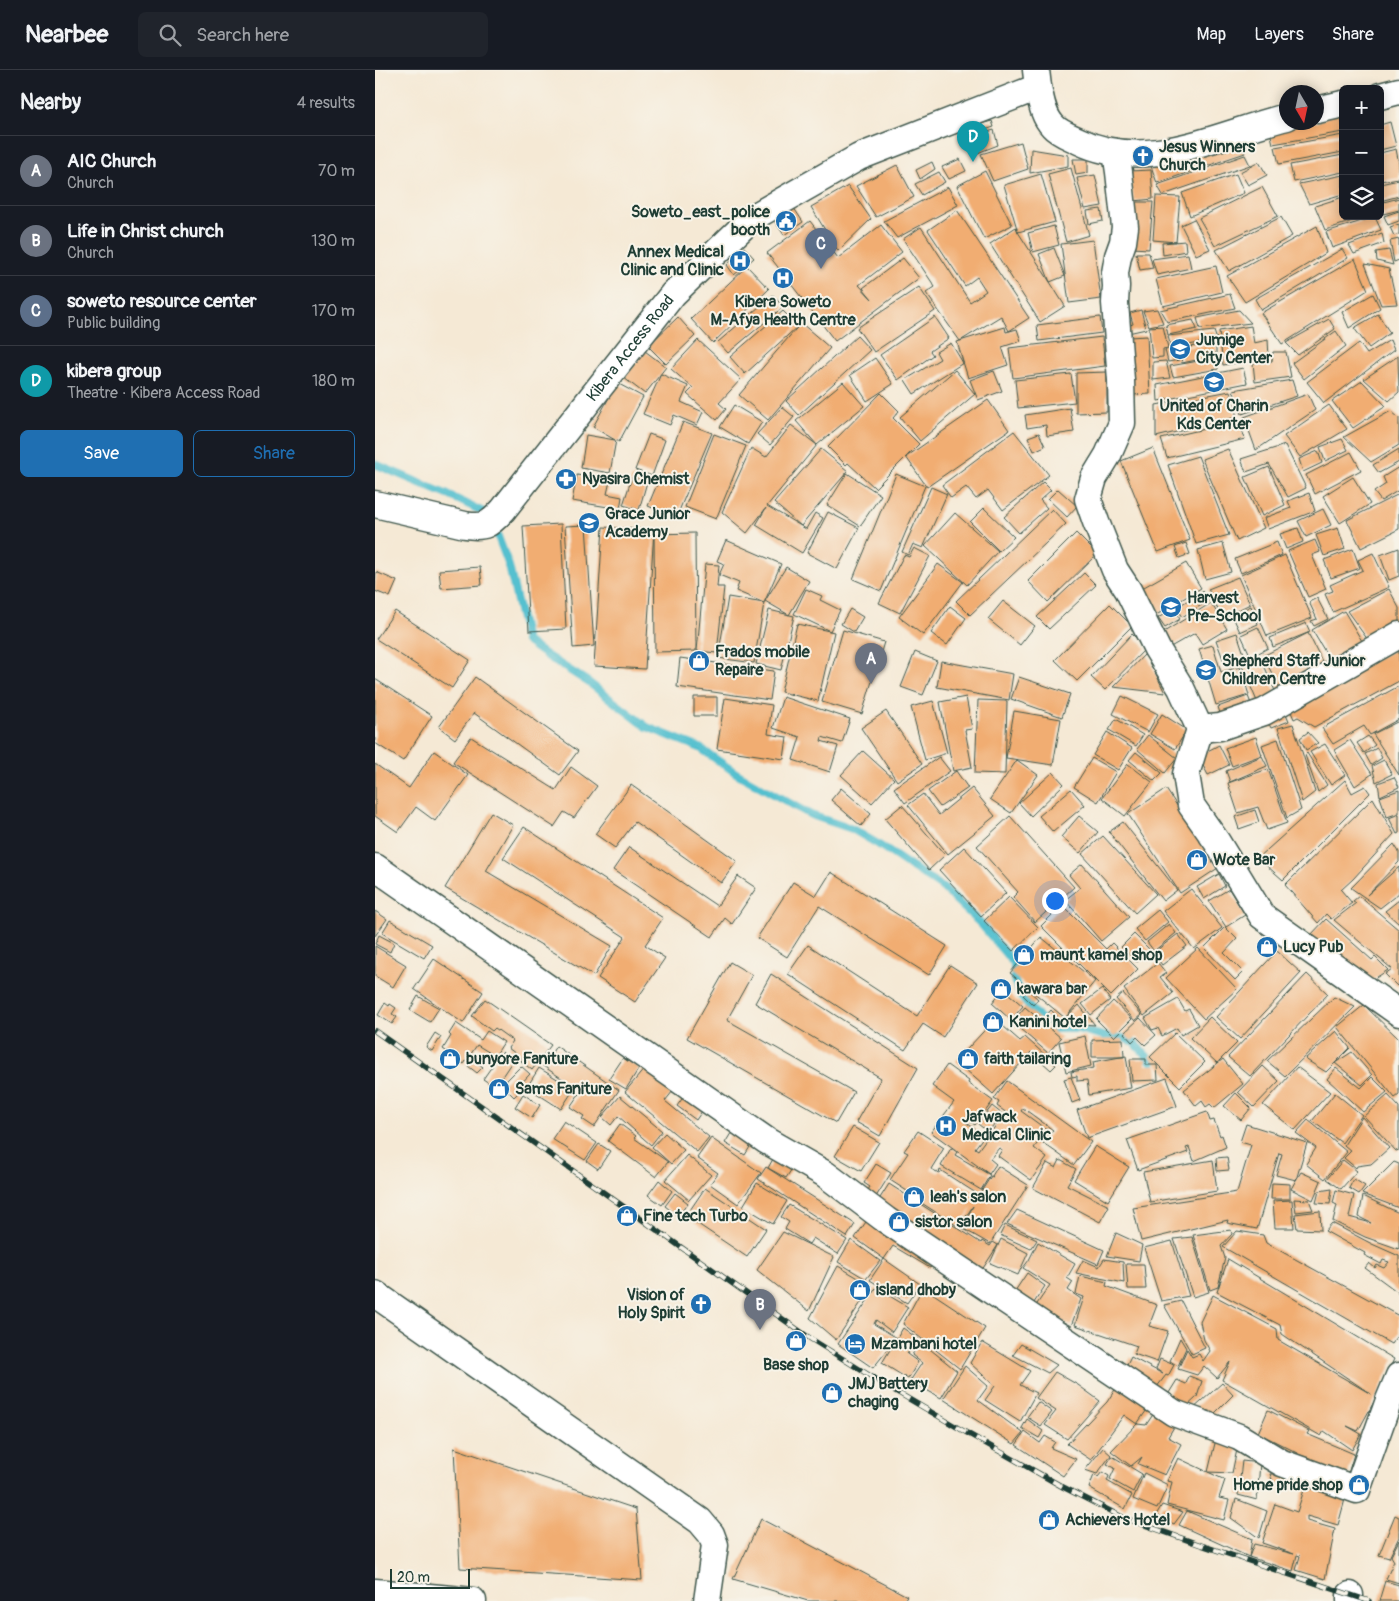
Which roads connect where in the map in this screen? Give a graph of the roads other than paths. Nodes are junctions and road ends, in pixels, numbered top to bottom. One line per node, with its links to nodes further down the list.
1 (1037, 79): 7 (street); 8 (street, Kibera Access Road)
2 (1399, 91): 3 (street)
3 (1384, 95)
4 (1339, 105): 5 (street)
5 (1324, 108)
6 (1279, 119): 7 (street)
7 (1115, 152): 10 (street)
8 (375, 504)
9 (1399, 634): 10 (street)
10 (1200, 729): 12 (street)
11 (375, 867): 14 (street)
12 (1399, 1013)
13 (375, 1294): 17 (street)
14 (1399, 1376)
15 (375, 1592): 16 (street)
16 (471, 1601)
17 (707, 1601)

